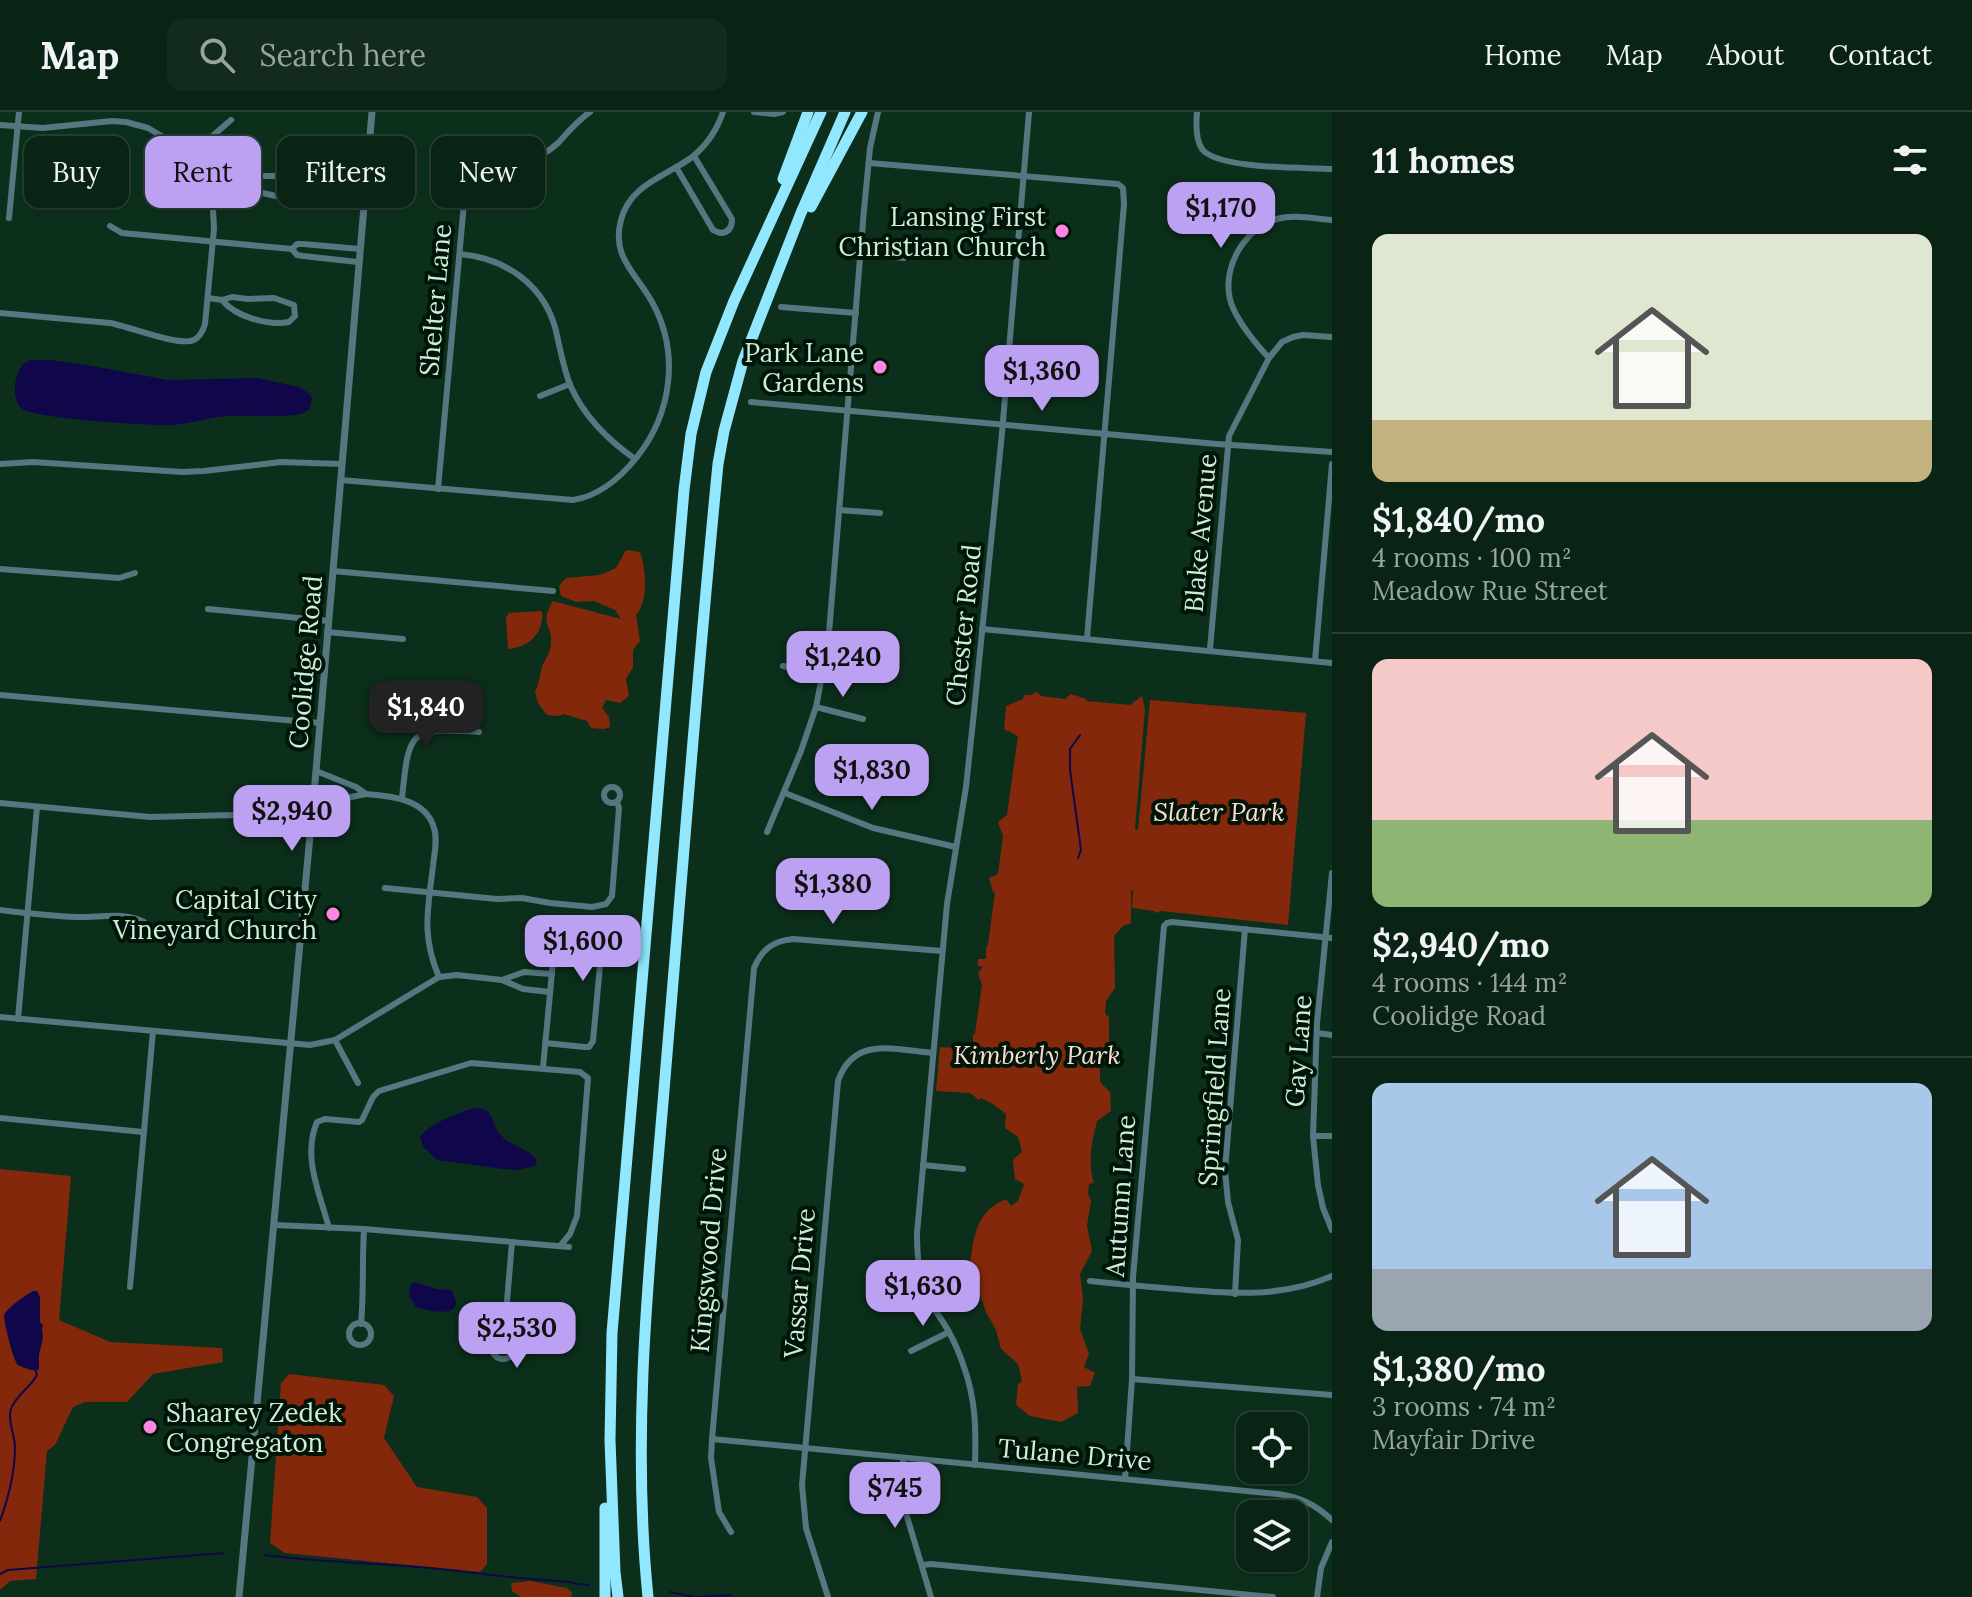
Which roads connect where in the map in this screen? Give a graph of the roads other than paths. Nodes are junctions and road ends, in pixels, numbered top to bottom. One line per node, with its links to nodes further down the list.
1 (19, 112): 18 (street)
2 (113, 112): 16 (street)
3 (372, 112): 33 (street, Coolidge Road)
4 (590, 112): 34 (street, Shelter Lane)
5 (723, 112): 21 (street)
6 (754, 112): 7 (street)
7 (783, 112)
8 (808, 112): 38 (highway)
9 (821, 112): 38 (highway)
10 (845, 112): 46 (highway)
11 (862, 112): 46 (highway)
12 (878, 112): 22 (street)
13 (1029, 112): 25 (street, Chester Road)
14 (1197, 112): 24 (street)
15 (231, 120): 20 (street)
16 (112, 121): 18 (street); 19 (street)
17 (0, 125): 18 (street)
18 (17, 127): 28 (street)
19 (164, 136)
20 (212, 136)
21 (694, 156): 23 (street); 23 (street)
22 (869, 163): 25 (street); 35 (street)
23 (676, 167): 55 (street)
24 (1332, 169)
25 (1024, 176): 51 (street, Chester Road); 52 (street)
26 (240, 188): 26 (street)
27 (212, 208): 31 (street)
28 (9, 218)
29 (1332, 220): 45 (street)
30 (110, 226): 31 (street)
31 (213, 242): 32 (street); 39 (street)
32 (292, 249): 33 (street); 37 (street)
33 (360, 249): 37 (street, Coolidge Road)
34 (460, 254): 47 (street); 60 (street, Shelter Lane)
35 (861, 254): 36 (street); 43 (street)
36 (904, 258)
37 (358, 262): 57 (street, Coolidge Road)
38 (752, 262): 145 (highway)
39 (208, 298): 40 (street); 42 (street)
40 (222, 300): 40 (street)
41 (781, 307): 43 (street)
42 (0, 313)
43 (856, 313): 50 (street)
44 (1332, 337): 45 (street, Blake Avenue)
45 (1269, 358): 53 (street, Blake Avenue)
46 (743, 361): 151 (highway)
47 (570, 384): 48 (street); 55 (street)
48 (540, 396)
49 (751, 402): 50 (street)
50 (848, 410): 51 (street); 61 (street)
51 (1003, 425): 52 (street); 69 (street, Chester Road)
52 (1105, 433): 53 (street); 71 (street)
53 (1227, 444): 54 (street); 73 (street, Blake Avenue)
54 (1332, 452)
55 (635, 459): 60 (street)
56 (0, 464): 57 (street)
57 (342, 464): 59 (street, Coolidge Road)
58 (1332, 464): 74 (street)
59 (341, 480): 60 (street); 64 (street, Coolidge Road)
60 (438, 489)
61 (839, 510): 62 (street); 77 (street)
62 (880, 513)
63 (0, 569): 65 (street)
64 (333, 571): 66 (street); 68 (street, Coolidge Road)
65 (135, 573)
66 (553, 591)
67 (208, 609): 68 (street)
68 (328, 621): 70 (street, Coolidge Road)
69 (982, 629): 71 (street); 93 (street, Chester Road)
70 (327, 632): 72 (street); 81 (street, Coolidge Road)
71 (1087, 638): 73 (street)
72 (403, 639)
73 (1210, 649): 74 (street)
74 (1315, 661): 75 (street)
75 (1332, 663)
76 (783, 666): 77 (street)
77 (823, 674): 79 (street)
78 (0, 695): 81 (street)
79 (816, 707): 80 (street); 84 (street)
80 (863, 719)
81 (320, 723): 83 (street, Coolidge Road)
82 (479, 732): 86 (street)
83 (316, 771): 85 (street); 89 (street, Coolidge Road)
84 (785, 793): 92 (street); 93 (street)
85 (366, 794): 86 (street); 89 (street)
86 (402, 798): 96 (street)
87 (617, 802): 96 (street)
88 (0, 803): 90 (street)
89 (312, 805): 91 (street, Coolidge Road)
90 (37, 807): 91 (street); 98 (street)
91 (311, 821): 115 (street, Coolidge Road)
92 (767, 832)
93 (956, 847): 102 (street, Chester Road)
94 (1332, 873): 101 (street, Gay Lane)
95 (385, 888): 96 (street)
96 (430, 892): 105 (street)
97 (0, 910): 98 (street)
98 (28, 913): 99 (street); 110 (street)
99 (144, 922)
100 (1245, 929): 101 (street); 135 (street, Autumn Lane); 137 (street, Springfield Lane)
101 (1329, 938): 112 (street, Gay Lane)
102 (942, 951): 117 (street, Chester Road); 144 (street, Kingswood Drive)
103 (518, 973): 104 (street); 106 (street); 107 (street)
104 (552, 974): 108 (street); 116 (street)
105 (439, 977): 106 (street); 114 (street)
106 (502, 980): 107 (street)
107 (517, 987): 108 (street)
108 (550, 992): 116 (street)
109 (0, 1017): 110 (street)
110 (18, 1019): 111 (street)
111 (153, 1031): 115 (street); 121 (street)
112 (1317, 1033): 113 (street); 122 (street, Gay Lane)
113 (1332, 1035)
114 (335, 1040): 115 (street); 119 (street)
115 (290, 1043): 126 (street, Coolidge Road)
116 (545, 1043): 118 (street)
117 (933, 1053): 124 (street, Chester Road); 146 (street, Vassar Drive)
118 (543, 1068): 127 (street); 131 (street)
119 (358, 1083)
120 (0, 1118): 121 (street)
121 (143, 1132): 136 (street)
122 (1313, 1136): 123 (street); 129 (street, Gay Lane)
123 (1332, 1136)
124 (923, 1165): 125 (street); 139 (street, Chester Road)
125 (963, 1169)
126 (275, 1225): 127 (street); 155 (street, Coolidge Road)
127 (329, 1228): 128 (street)
128 (364, 1229): 130 (street); 138 (street)
129 (1332, 1230)
130 (512, 1242): 131 (street); 140 (street)
131 (560, 1246): 132 (street)
132 (569, 1247)
133 (1332, 1276): 137 (street)
134 (1090, 1281): 135 (street)
135 (1133, 1285): 137 (street); 142 (street, Autumn Lane)
136 (130, 1287)
137 (1235, 1294)
138 (361, 1324)
139 (949, 1332): 141 (street); 148 (street, Chester Road)
140 (504, 1337)
141 (911, 1351)
142 (1132, 1379): 143 (street); 149 (street, Autumn Lane)
143 (1332, 1395)
144 (712, 1439): 146 (street, Tulane Drive); 152 (street, Kingswood Drive)
145 (610, 1440): 156 (highway); 157 (highway)
146 (804, 1448): 147 (street, Tulane Drive); 160 (street, Vassar Drive)
147 (903, 1458): 148 (street, Tulane Drive); 154 (street)
148 (975, 1465): 149 (street, Tulane Drive)
149 (1125, 1479): 150 (street, Tulane Drive)
150 (1332, 1520)
151 (643, 1521): 158 (highway); 159 (highway)
152 (731, 1532)
153 (1332, 1542): 163 (street)
154 (923, 1565): 161 (street); 162 (street)
155 (239, 1597)
156 (605, 1597)
157 (618, 1597)
158 (648, 1597)
159 (655, 1597)
160 (828, 1597)
161 (931, 1597)
162 (1273, 1597)
163 (1317, 1597)

